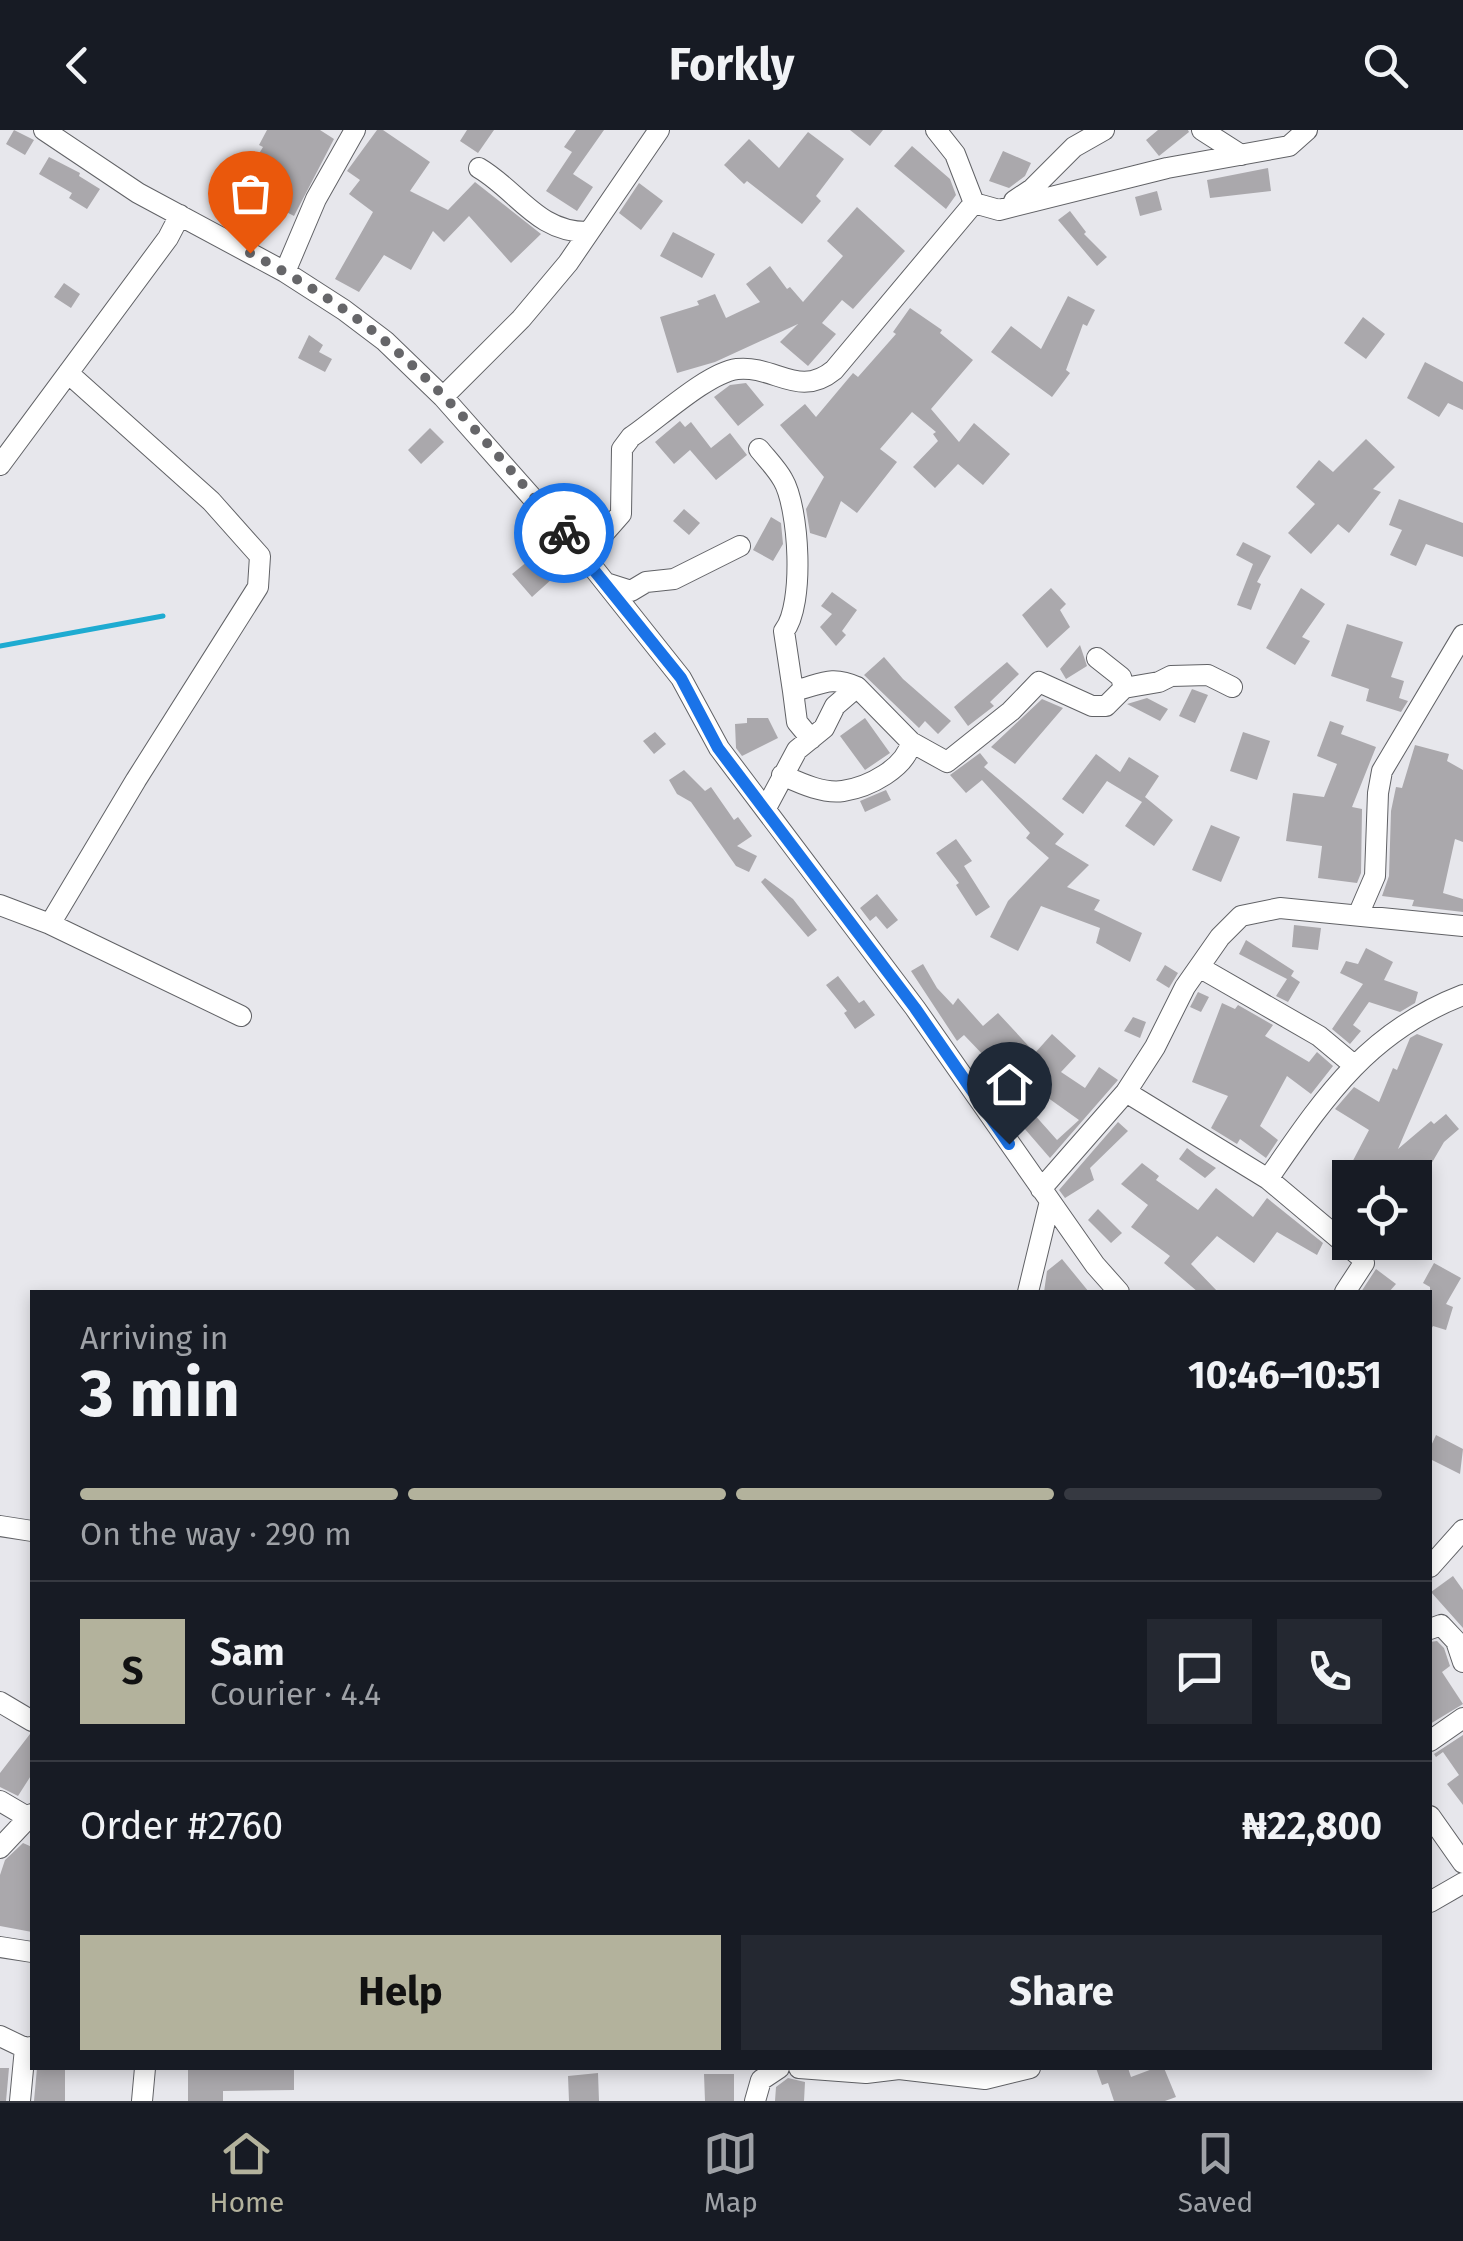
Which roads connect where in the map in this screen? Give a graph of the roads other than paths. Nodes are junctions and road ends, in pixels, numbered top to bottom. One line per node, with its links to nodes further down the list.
1 (44, 130): 12 (street)
2 (354, 130): 14 (street)
3 (659, 130): 13 (street)
4 (936, 130): 10 (street)
5 (1104, 130): 11 (street)
6 (1202, 130): 8 (street)
7 (1307, 130): 8 (street)
8 (1242, 155): 11 (street)
9 (479, 168): 13 (street)
10 (974, 202): 11 (street); 20 (street)
11 (1000, 210)
12 (180, 216): 14 (street); 15 (street)
13 (587, 232): 16 (street)
14 (285, 272): 16 (street)
15 (68, 373): 18 (street); 34 (street)
16 (444, 397): 20 (street)
17 (759, 449): 27 (street)
18 (0, 465)
19 (740, 546): 21 (street)
20 (584, 556): 21 (street)
21 (603, 582): 31 (street)
22 (1463, 635): 33 (street)
23 (1097, 658): 26 (street)
24 (857, 686): 27 (street); 28 (street); 29 (street)
25 (1232, 686): 26 (street)
26 (1124, 688): 29 (street)
27 (793, 691): 28 (street)
28 (811, 739): 30 (street)
29 (911, 742): 30 (street)
30 (782, 775): 31 (street)
31 (766, 808): 42 (street)
32 (0, 905): 34 (street)
33 (1359, 913): 35 (street); 36 (street)
34 (50, 924): 38 (street)
35 (1463, 926)
36 (1199, 967): 39 (street); 40 (street)
37 (1463, 995): 39 (street)
38 (241, 1016)
39 (1355, 1066): 41 (street)
40 (1126, 1092): 41 (street); 42 (street)
41 (1268, 1179): 45 (street)
42 (1046, 1195): 43 (street); 44 (street)
43 (1028, 1290)
44 (1118, 1290)
45 (1346, 1290)
46 (0, 1526): 47 (street)
47 (30, 1530)
48 (1463, 1530): 50 (street)
49 (1463, 1560): 50 (street)
50 (1435, 1562)
51 (1432, 1628): 52 (street)
52 (1463, 1662)
53 (0, 1702): 55 (street)
54 (1463, 1718): 56 (street)
55 (30, 1720)
56 (1432, 1740)
57 (0, 1801): 58 (street)
58 (30, 1816)
59 (30, 1817): 61 (street)
60 (1432, 1819): 62 (street)
61 (0, 1848)
62 (1463, 1864)
63 (1463, 1883): 64 (street)
64 (1432, 1901)
65 (0, 1947): 66 (street)
66 (30, 1952)
67 (0, 2036): 68 (street)
68 (29, 2048): 76 (street)
69 (145, 2070): 77 (street)
70 (776, 2070): 78 (street)
71 (825, 2070): 72 (street)
72 (891, 2070)
73 (919, 2070): 75 (street)
74 (1010, 2070): 75 (street)
75 (980, 2073)
76 (20, 2101)
77 (142, 2101)
78 (755, 2101)

